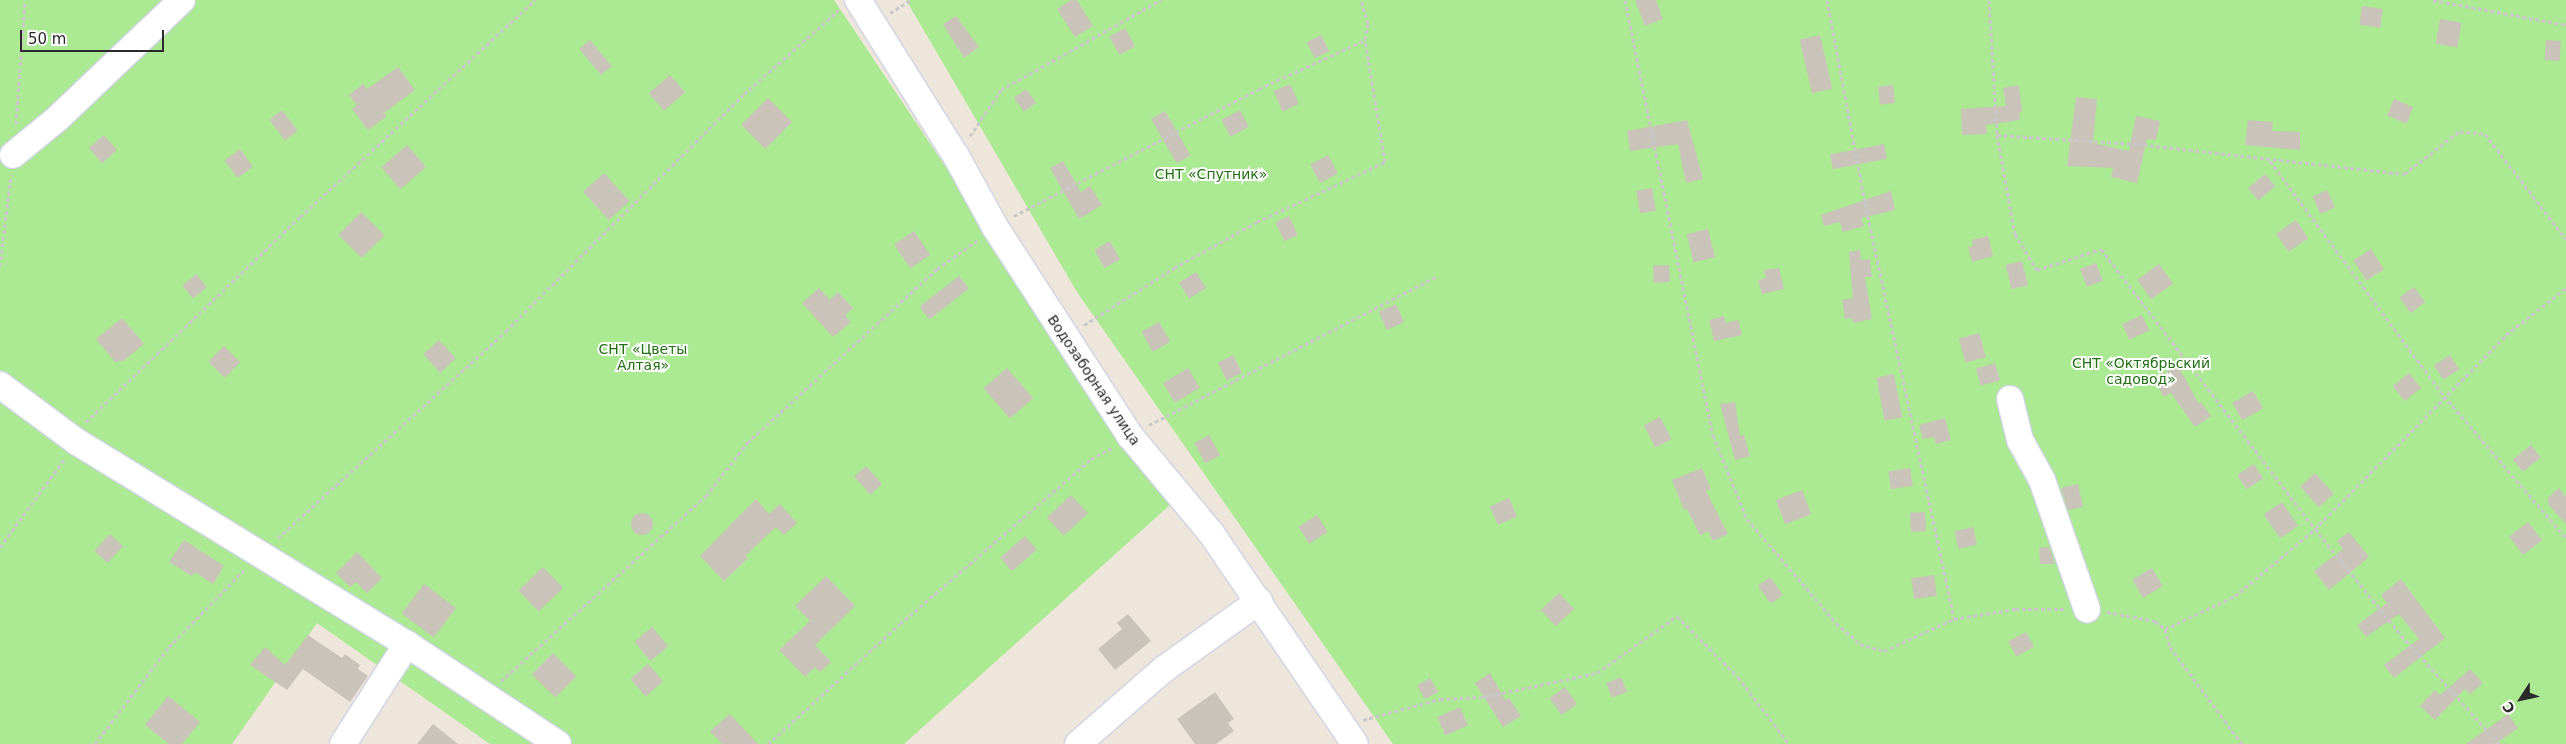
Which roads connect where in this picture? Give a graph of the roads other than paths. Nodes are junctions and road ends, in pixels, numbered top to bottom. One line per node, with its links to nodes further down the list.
1 (182, 0): 3 (street)
2 (851, 3): 6 (street, Водозаборная улица)
3 (13, 155)
4 (0, 385): 8 (street)
5 (2010, 399): 7 (street)
6 (1259, 602): 9 (street, Водозаборная улица); 12 (street)
7 (2088, 610)
8 (407, 644): 10 (street); 11 (street)
9 (1351, 739)
10 (343, 744)
11 (558, 744)
12 (1078, 744)

